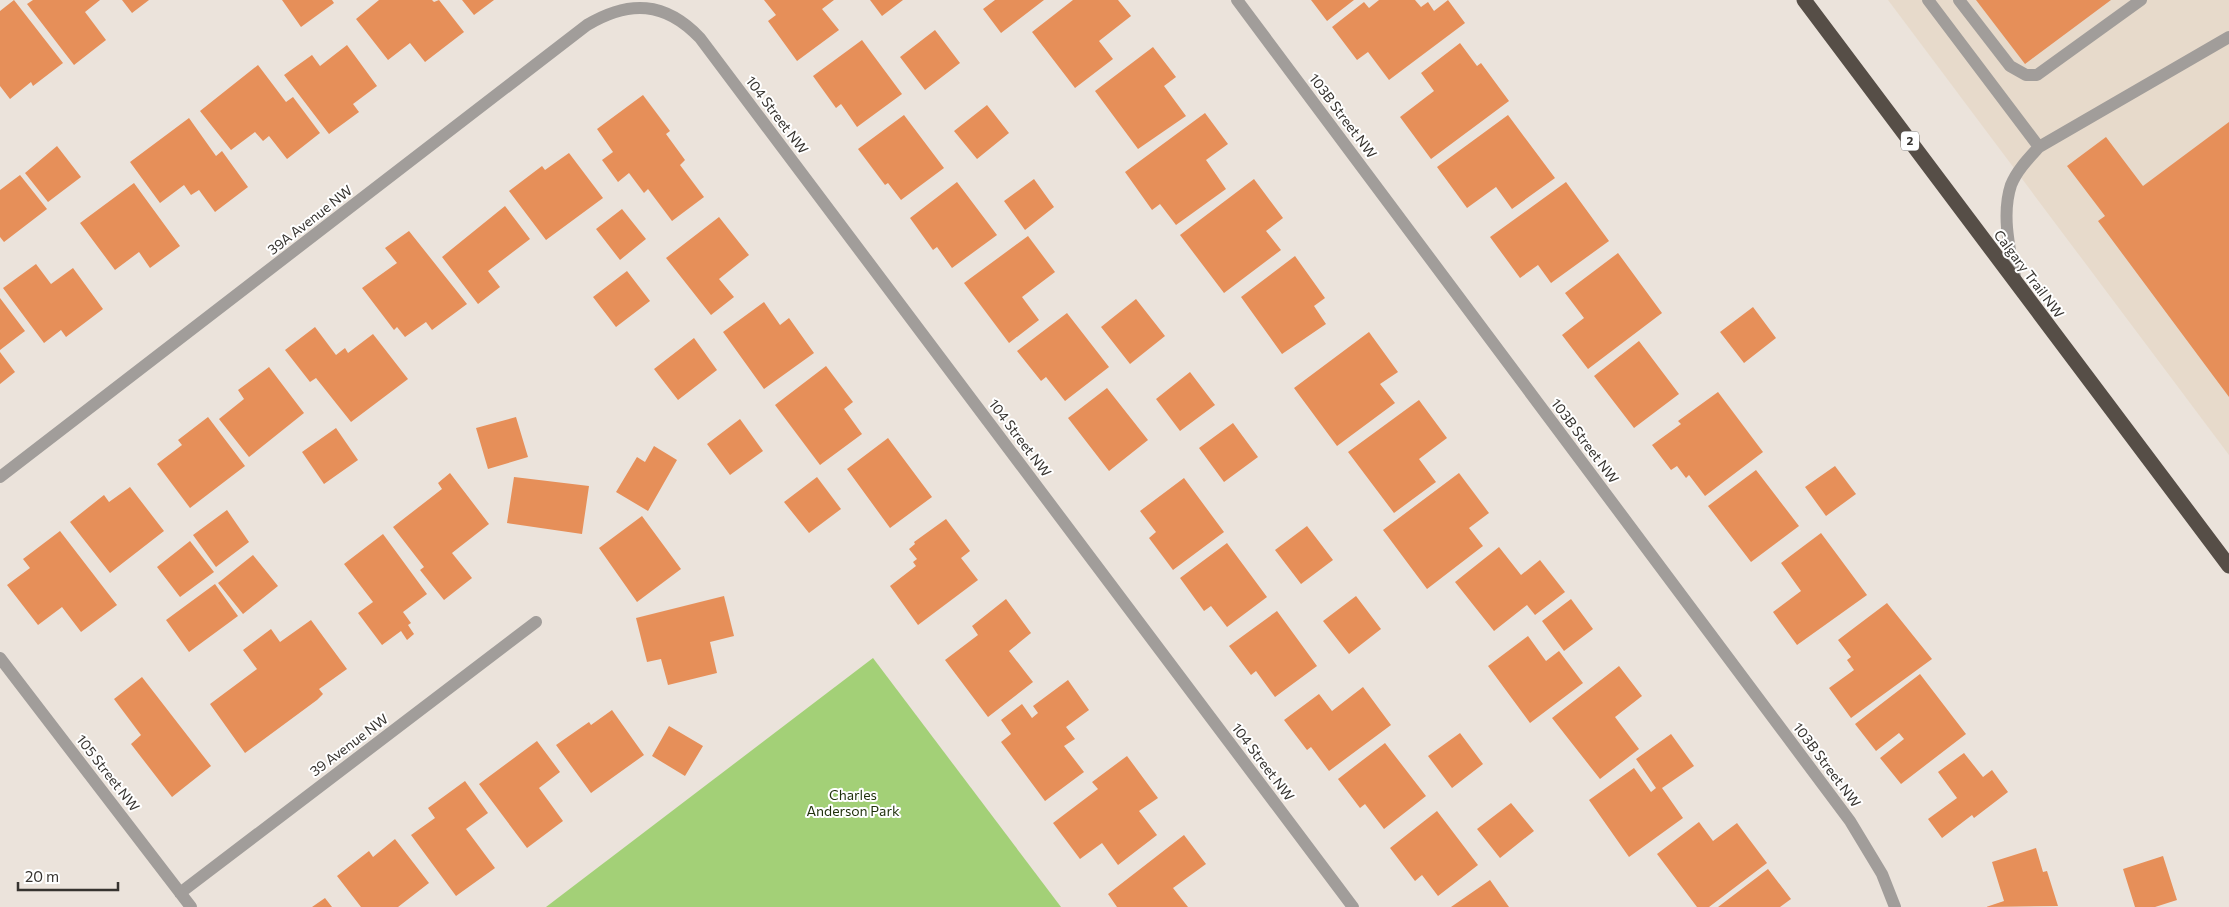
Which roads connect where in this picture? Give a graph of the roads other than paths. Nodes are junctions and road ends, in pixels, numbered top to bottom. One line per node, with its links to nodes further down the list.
1 (1237, 0): 17 (street, 103B Street NW)
2 (1804, 0): 9 (highway, Calgary Trail NW / 2)
3 (1928, 0): 8 (street)
4 (2141, 0): 5 (street)
5 (1959, 1)
6 (647, 7): 10 (street, 39A Avenue NW); 16 (street, 104 Street NW)
7 (2229, 36): 8 (street)
8 (2040, 147): 9 (street)
9 (2016, 283): 11 (highway, Calgary Trail NW / 2)
10 (0, 477)
11 (2229, 566)
12 (536, 622): 14 (street, 39 Avenue NW)
13 (0, 658): 14 (street, 105 Street NW)
14 (180, 893): 15 (street, 105 Street NW)
15 (191, 907)
16 (1353, 907)
17 (1895, 907)

